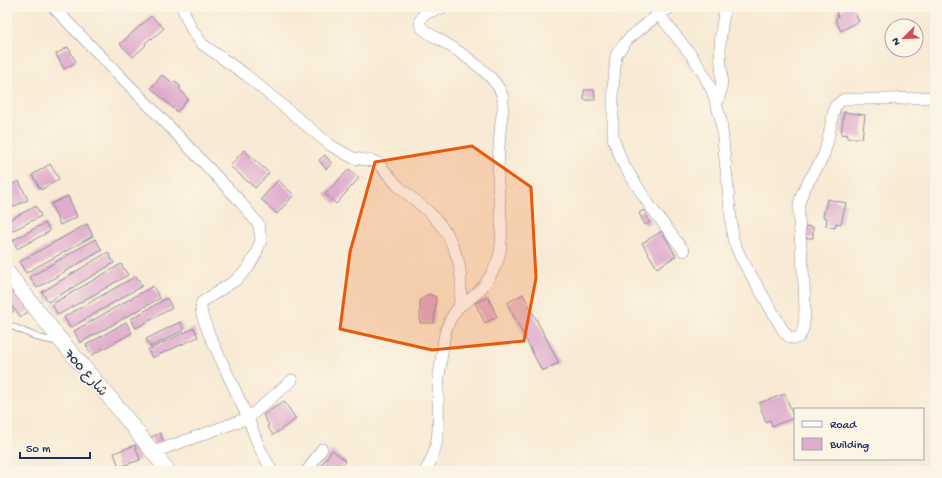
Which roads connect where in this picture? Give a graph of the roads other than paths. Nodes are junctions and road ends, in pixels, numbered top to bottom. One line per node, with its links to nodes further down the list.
1 (53, 7): 15 (street)
2 (182, 7): 11 (street)
3 (444, 7): 11 (street)
4 (672, 7): 6 (street)
5 (725, 7): 8 (street)
6 (656, 11): 8 (street); 9 (street)
7 (935, 97): 8 (street)
8 (716, 104)
9 (684, 251)
10 (7, 272): 13 (main road, شارع 700)
11 (459, 307): 21 (street)
12 (7, 324): 13 (lane)
13 (62, 342): 17 (main road, شارع 700)
14 (292, 380): 15 (street)
15 (248, 418): 17 (street); 19 (street)
16 (322, 449): 20 (street)
17 (154, 452): 18 (main road, شارع 700)
18 (168, 471)
19 (272, 471)
20 (307, 471)
21 (425, 471)

